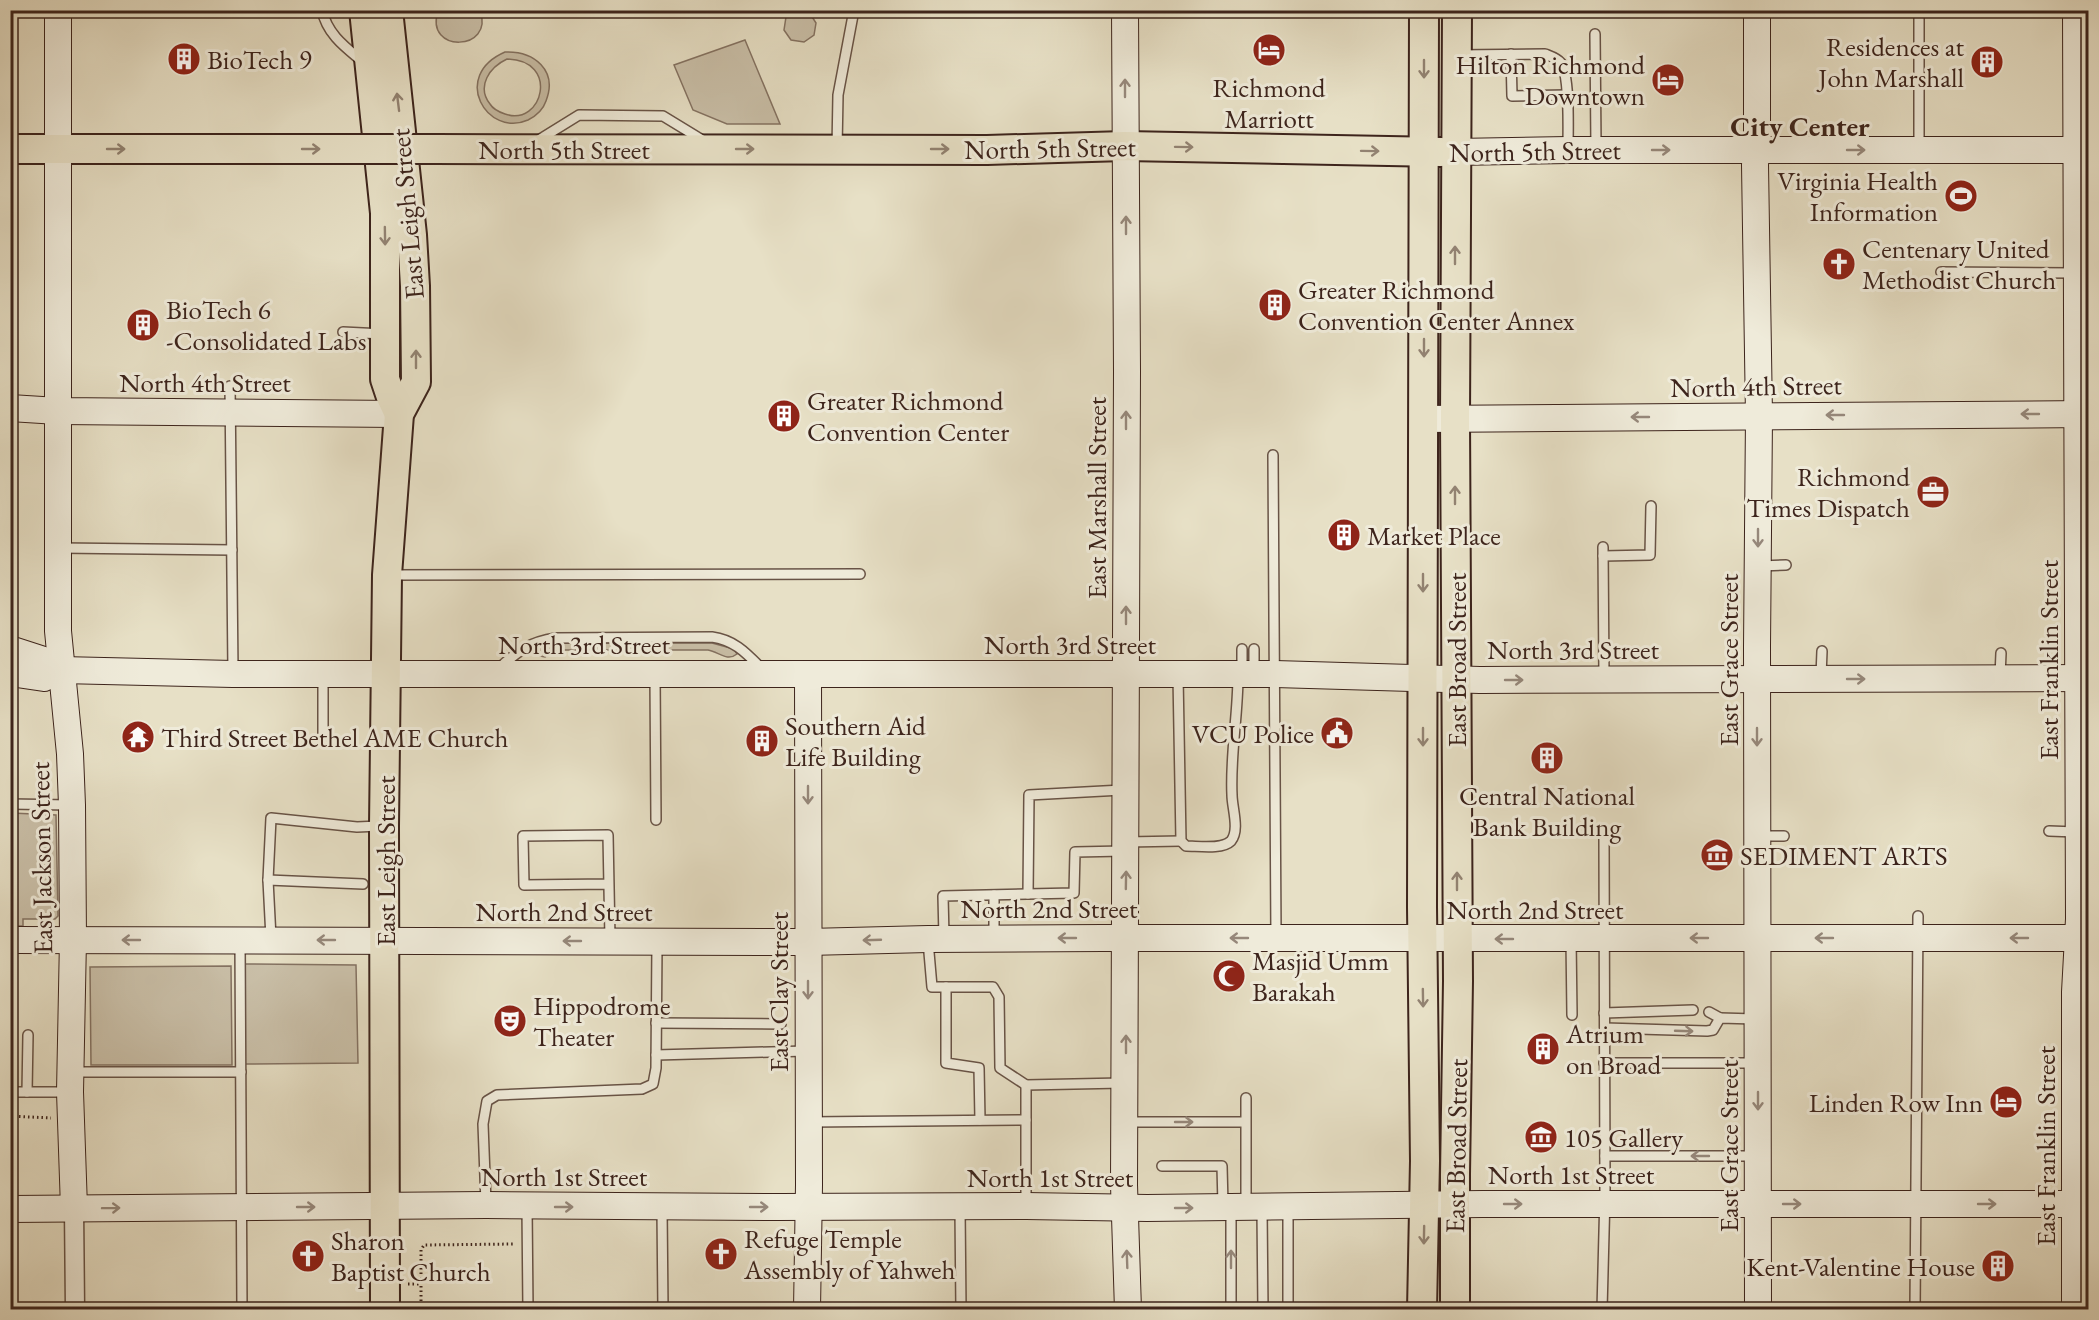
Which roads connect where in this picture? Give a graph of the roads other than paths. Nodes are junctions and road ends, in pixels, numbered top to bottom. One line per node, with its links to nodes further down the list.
1 (58, 10): 19 (street, East Jackson Street)
2 (322, 10): 15 (lane)
3 (364, 10): 15 (main road, East Leigh Street)
4 (388, 10): 36 (main road, East Leigh Street, one-way to 4)
5 (854, 10): 20 (lane)
6 (1125, 10): 17 (street, East Marshall Street, one-way to 6)
7 (1424, 10): 26 (main road, East Broad Street, one-way to 26)
8 (1457, 10): 14 (main road, East Broad Street)
9 (1757, 10): 23 (street, East Grace Street)
10 (1919, 10): 24 (lane)
11 (2080, 12): 25 (street, East Franklin Street)
12 (1595, 34): 22 (lane)
13 (1511, 54): 14 (lane); 16 (lane); 16 (lane)
14 (1457, 55): 27 (main road, East Broad Street)
15 (369, 67): 31 (main road, East Leigh Street, one-way to 31)
16 (1567, 95): 21 (lane)
17 (1125, 146): 20 (main road, North 5th Street, one-way to 17); 26 (main road, North 5th Street, one-way to 26); 63 (street, East Marshall Street, one-way to 17)
18 (10, 149): 19 (main road, North 5th Street)
19 (57, 149): 20 (main road, North 5th Street, one-way to 20, bridge); 34 (street, East Jackson Street)
20 (837, 149)
21 (1568, 150): 22 (street, North 5th Street); 27 (street, North 5th Street)
22 (1596, 150): 23 (street, North 5th Street, one-way to 23)
23 (1756, 150): 24 (street, North 5th Street, one-way to 24); 38 (street, East Grace Street)
24 (1919, 150): 25 (street, North 5th Street)
25 (2082, 150): 29 (street, East Franklin Street)
26 (1424, 152): 27 (main road, North 5th Street); 39 (main road, East Broad Street, one-way to 39)
27 (1455, 152): 40 (main road, East Broad Street, one-way to 27)
28 (1941, 272): 29 (lane)
29 (2076, 273): 37 (street, East Franklin Street)
30 (343, 332): 31 (lane)
31 (385, 334): 36 (main road, East Leigh Street)
32 (230, 386): 35 (lane)
33 (10, 408): 34 (street, North 4th Street)
34 (58, 411): 35 (street, North 4th Street); 43 (street, East Jackson Street)
35 (231, 412): 36 (street, North 4th Street); 44 (lane)
36 (399, 414): 48 (main road, East Leigh Street)
37 (2083, 414): 38 (street, North 4th Street, one-way to 38); 70 (street, East Franklin Street)
38 (1759, 416): 40 (street, North 4th Street, one-way to 40); 46 (street, East Grace Street, one-way to 46)
39 (1424, 419): 40 (street, North 4th Street); 66 (main road, East Broad Street, one-way to 66)
40 (1455, 419): 71 (main road, East Broad Street, one-way to 40)
41 (1273, 455): 53 (lane)
42 (1651, 506): 67 (lane)
43 (58, 548): 44 (lane); 54 (street, East Jackson Street)
44 (232, 550): 56 (lane)
45 (1786, 565): 46 (lane)
46 (1758, 566): 68 (street, East Grace Street)
47 (860, 574): 48 (lane)
48 (387, 575): 58 (main road, East Leigh Street)
49 (10, 649): 54 (street)
50 (1242, 649): 53 (lane)
51 (1822, 651): 69 (lane)
52 (2001, 653): 65 (lane)
53 (1253, 669): 64 (street, North 3rd Street); 66 (street, North 3rd Street); 84 (lane); 98 (lane)
54 (56, 670): 55 (street, North 3rd Street); 56 (street, North 3rd Street); 76 (street, East Jackson Street)
55 (10, 673)
56 (233, 674): 57 (street, North 3rd Street)
57 (323, 674): 58 (street, North 3rd Street); 73 (lane)
58 (385, 674): 59 (street, North 3rd Street); 78 (main road, East Leigh Street)
59 (493, 674): 60 (street, North 3rd Street); 61 (lane)
60 (655, 674): 61 (street, North 3rd Street); 77 (lane)
61 (766, 674): 62 (street, North 3rd Street)
62 (808, 674): 63 (street, North 3rd Street); 109 (street, East Clay Street, one-way to 109)
63 (1125, 674): 64 (street, North 3rd Street); 74 (street, East Marshall Street)
64 (1178, 674): 84 (lane)
65 (2000, 678): 69 (street, North 3rd Street, one-way to 65); 70 (street, North 3rd Street)
66 (1423, 679): 71 (street, North 3rd Street); 99 (main road, East Broad Street, one-way to 99)
67 (1604, 679): 68 (street, North 3rd Street); 71 (street, North 3rd Street, one-way to 67)
68 (1757, 679): 69 (street, North 3rd Street); 81 (street, East Grace Street, one-way to 81)
69 (1821, 679)
70 (2083, 679): 72 (street, East Franklin Street)
71 (1456, 680): 100 (main road, East Broad Street, one-way to 71)
72 (2083, 726): 80 (street, East Franklin Street)
73 (323, 735)
74 (1126, 790): 85 (street, East Marshall Street); 89 (lane)
75 (10, 804): 76 (lane)
76 (72, 805): 94 (street, East Jackson Street)
77 (656, 820)
78 (384, 826): 86 (lane); 105 (main road, East Leigh Street)
79 (2049, 831): 80 (lane)
80 (2078, 831): 93 (street, East Franklin Street)
81 (1757, 836): 82 (lane); 92 (street, East Grace Street)
82 (1784, 836)
83 (1604, 838): 102 (lane)
84 (1181, 841): 85 (lane)
85 (1126, 846): 89 (lane); 97 (street, East Marshall Street, one-way to 85)
86 (268, 880): 87 (lane); 104 (lane)
87 (363, 884)
88 (609, 884): 88 (lane); 107 (lane)
89 (1028, 894): 90 (lane)
90 (994, 895): 95 (lane); 96 (lane)
91 (1917, 927): 92 (street, North 2nd Street, one-way to 92); 93 (street, North 2nd Street, one-way to 91); 146 (lane)
92 (1758, 938): 102 (street, North 2nd Street, one-way to 102); 116 (street, East Grace Street)
93 (2083, 938): 147 (street, East Franklin Street)
94 (73, 939): 103 (street, North 2nd Street); 106 (street, North 2nd Street, one-way to 94); 128 (street, East Jackson Street)
95 (936, 939): 96 (street, North 2nd Street); 109 (street, North 2nd Street, one-way to 109); 110 (lane)
96 (994, 939): 97 (street, North 2nd Street, one-way to 96)
97 (1125, 939): 98 (street, North 2nd Street, one-way to 97); 129 (street, East Marshall Street, one-way to 97)
98 (1276, 939): 99 (street, North 2nd Street)
99 (1423, 939): 100 (street, North 2nd Street); 142 (main road, East Broad Street, one-way to 142)
100 (1458, 939): 101 (street, North 2nd Street, one-way to 100); 143 (main road, East Broad Street)
101 (1571, 939): 102 (street, North 2nd Street); 114 (lane)
102 (1604, 939): 113 (lane)
103 (10, 940)
104 (271, 940): 105 (street, North 2nd Street, one-way to 104); 106 (street, North 2nd Street)
105 (385, 940): 107 (street, North 2nd Street, one-way to 105); 153 (main road, East Leigh Street)
106 (240, 941): 127 (lane)
107 (610, 941): 108 (street, North 2nd Street)
108 (657, 942): 109 (street, North 2nd Street); 117 (lane)
109 (808, 942): 121 (street, East Clay Street, one-way to 121)
110 (945, 987): 125 (lane); 126 (lane)
111 (1693, 1010): 113 (lane)
112 (1709, 1012): 115 (lane)
113 (1604, 1013): 119 (lane)
114 (1572, 1015)
115 (1720, 1018): 116 (lane); 119 (lane, one-way to 115)
116 (1758, 1019): 124 (street, East Grace Street)
117 (656, 1023): 118 (lane); 122 (lane)
118 (781, 1024)
119 (1605, 1028): 123 (lane)
120 (28, 1035): 132 (lane)
121 (808, 1051): 122 (lane); 136 (street, East Clay Street)
122 (656, 1055): 148 (lane)
123 (1604, 1063): 124 (lane); 139 (lane)
124 (1758, 1063): 140 (street, East Grace Street, one-way to 140)
125 (979, 1068): 126 (lane); 134 (lane)
126 (1000, 1068): 130 (lane)
127 (241, 1072): 128 (lane); 149 (lane)
128 (70, 1082): 132 (lane); 157 (street, East Jackson Street)
129 (1126, 1083): 130 (lane); 137 (street, East Marshall Street)
130 (1026, 1085): 135 (lane)
131 (10, 1092): 132 (lane)
132 (27, 1092)
133 (1246, 1098): 138 (lane)
134 (980, 1120): 135 (lane); 136 (lane)
135 (1026, 1120): 152 (lane)
136 (808, 1122): 150 (street, East Clay Street)
137 (1126, 1122): 138 (lane, one-way to 138); 158 (street, East Marshall Street)
138 (1245, 1122): 159 (lane)
139 (1605, 1156): 140 (lane, one-way to 139); 144 (lane)
140 (1758, 1156): 145 (street, East Grace Street)
141 (1162, 1166): 159 (lane)
142 (1424, 1204): 143 (street, North 1st Street); 156 (street, North 1st Street); 172 (main road, East Broad Street, one-way to 172)
143 (1454, 1204): 144 (street, North 1st Street, one-way to 144); 173 (main road, East Broad Street)
144 (1605, 1204): 145 (street, North 1st Street); 174 (lane)
145 (1758, 1204): 146 (street, North 1st Street, one-way to 146); 175 (street, East Grace Street)
146 (1915, 1204): 147 (street, North 1st Street, one-way to 147); 176 (lane)
147 (2081, 1204): 177 (street, East Franklin Street)
148 (486, 1205): 153 (street, North 1st Street); 154 (street, North 1st Street)
149 (241, 1206): 153 (street, North 1st Street, one-way to 153); 157 (street, North 1st Street, one-way to 149); 162 (lane)
150 (808, 1206): 151 (street, North 1st Street); 155 (street, North 1st Street, one-way to 150); 166 (street, East Clay Street)
151 (960, 1206): 152 (street, North 1st Street); 167 (lane)
152 (1026, 1206): 158 (street, North 1st Street)
153 (385, 1207): 163 (main road, East Leigh Street)
154 (527, 1207): 155 (street, North 1st Street, one-way to 155); 164 (lane)
155 (662, 1207): 165 (lane)
156 (1288, 1207): 159 (street, North 1st Street); 171 (lane)
157 (74, 1208): 160 (street, North 1st Street); 161 (street, East Jackson Street)
158 (1125, 1208): 159 (street, North 1st Street, one-way to 159); 168 (street, East Marshall Street, one-way to 158)
159 (1241, 1208): 169 (lane, one-way to 159); 170 (lane)
160 (10, 1209)
161 (75, 1310)
162 (242, 1310)
163 (385, 1310)
164 (528, 1310)
165 (663, 1310)
166 (807, 1310)
167 (961, 1310)
168 (1128, 1310)
169 (1231, 1310)
170 (1263, 1310)
171 (1288, 1310)
172 (1422, 1310)
173 (1455, 1310)
174 (1602, 1310)
175 (1758, 1310)
176 (1916, 1310)
177 (2075, 1310)

